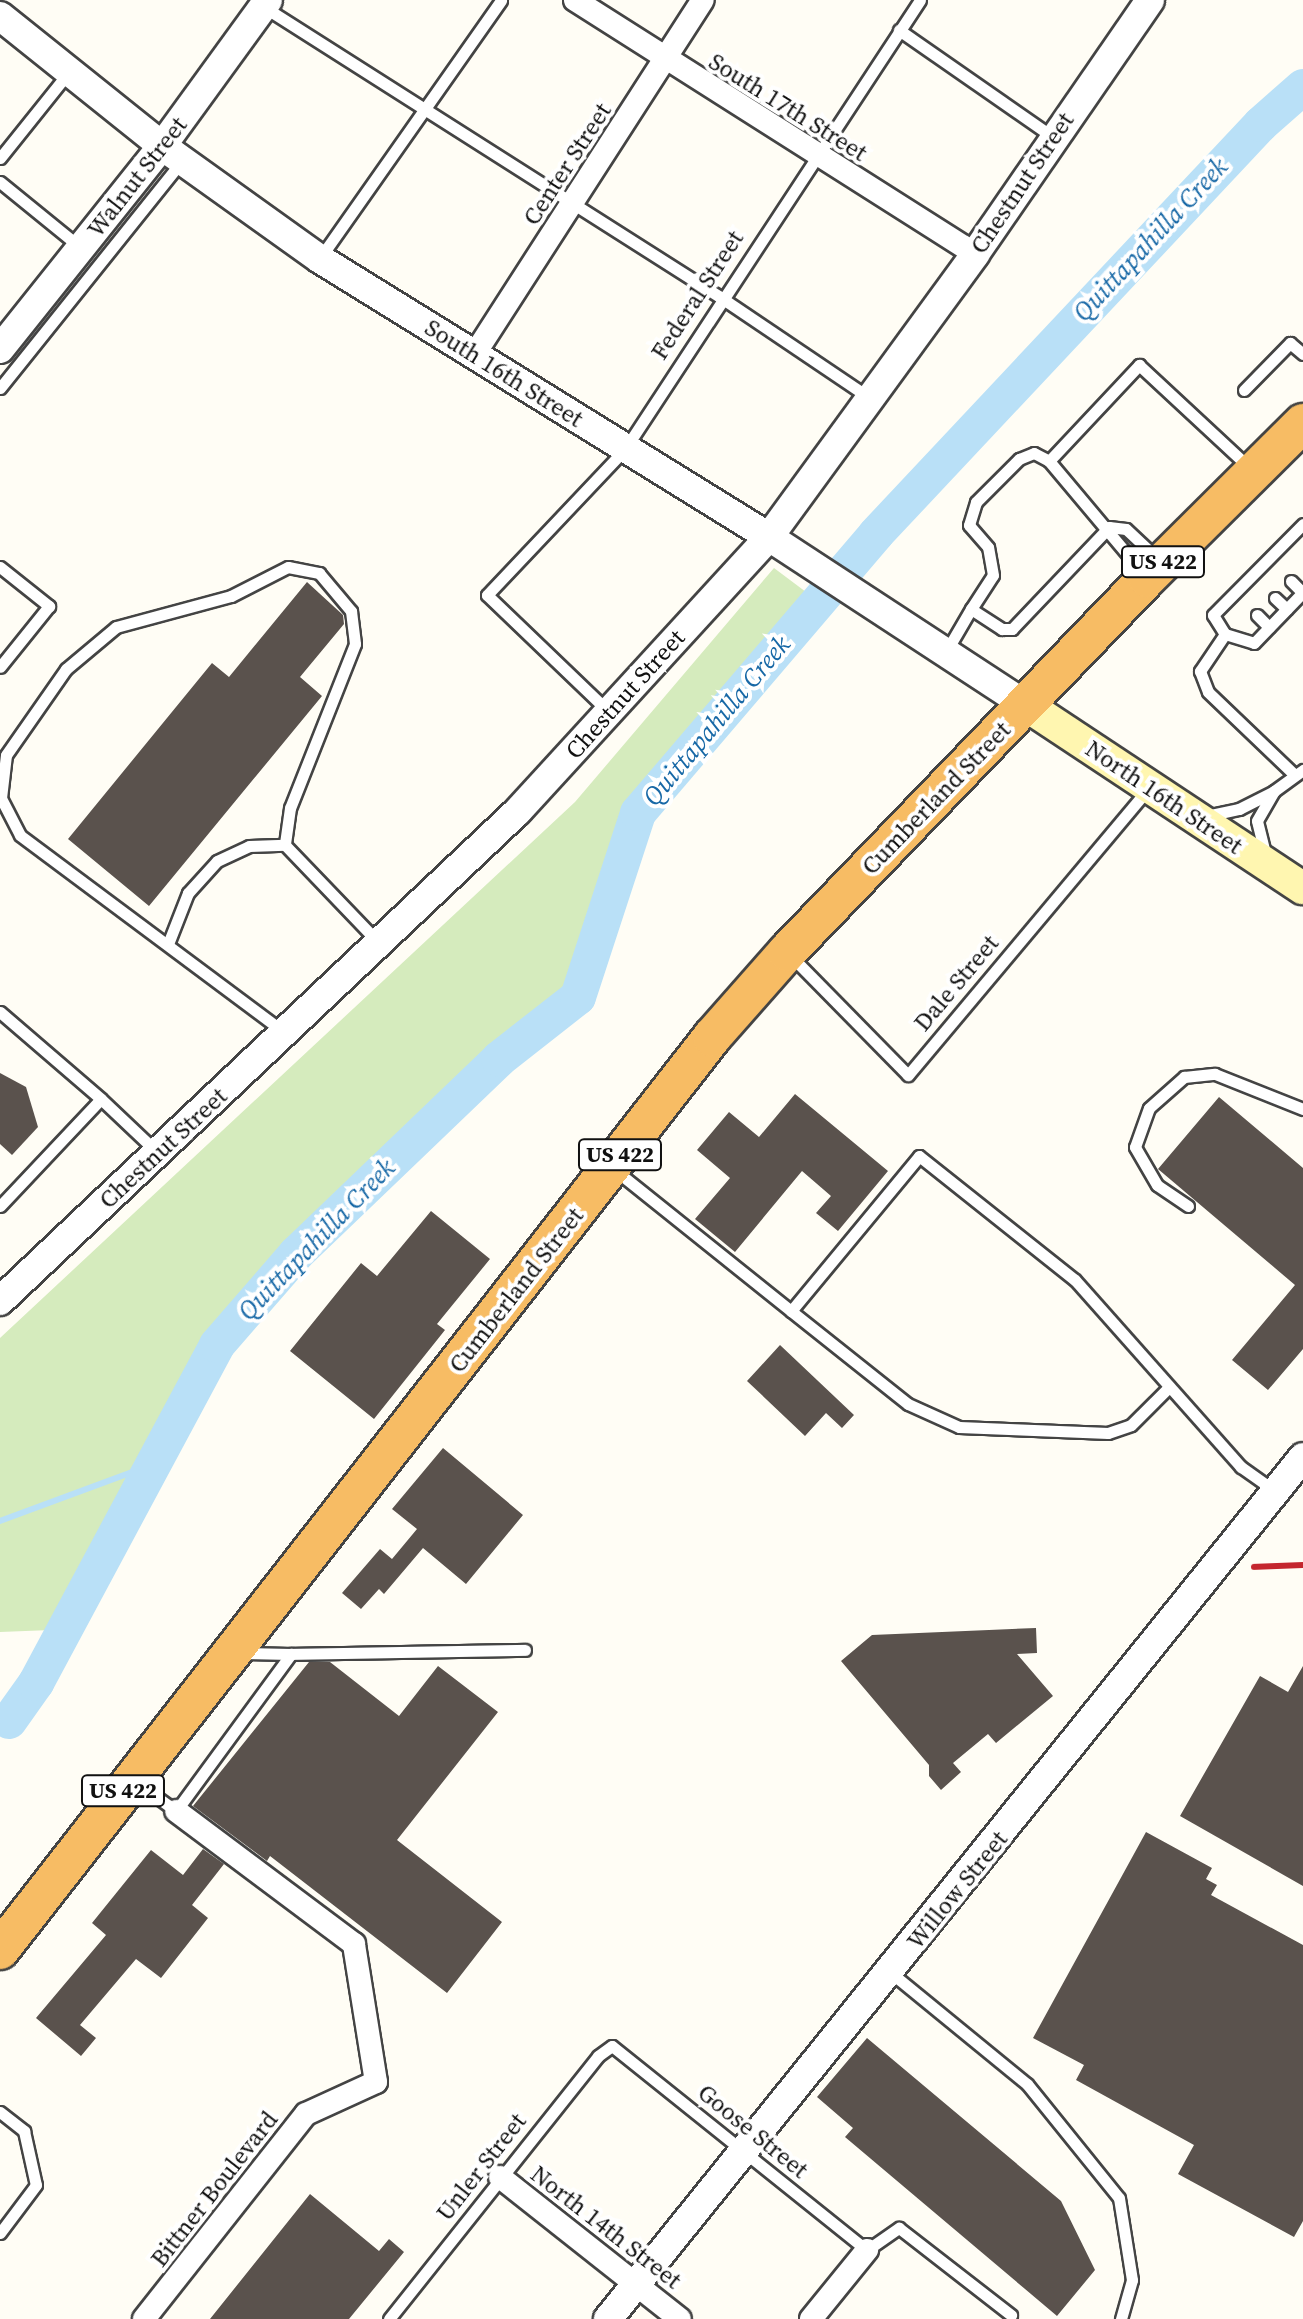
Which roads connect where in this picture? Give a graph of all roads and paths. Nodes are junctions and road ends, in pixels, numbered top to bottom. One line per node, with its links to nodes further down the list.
1 (501, 0): 11 (lane)
2 (575, 0): 9 (street, South 17th Street)
3 (703, 0): 9 (street, Center Street)
4 (920, 0): 8 (lane, Federal Street)
5 (1150, 0): 12 (street, Chestnut Street)
6 (266, 3): 11 (lane); 13 (street, Walnut Street)
7 (0, 16): 10 (street, South 16th Street)
8 (899, 30): 12 (lane); 14 (lane, Federal Street)
9 (665, 60): 14 (street, South 17th Street); 17 (street, Center Street)
10 (69, 72): 13 (street, South 16th Street); 15 (lane)
11 (424, 110): 17 (lane); 20 (lane)
12 (1053, 137): 19 (street, Chestnut Street)
13 (172, 154): 18 (street, Walnut Street); 20 (street, South 16th Street); 25 (lane)
14 (814, 156): 19 (street, South 17th Street); 21 (lane, Federal Street)
15 (0, 158)
16 (0, 182): 18 (lane)
17 (572, 204): 21 (lane); 24 (street, Center Street)
18 (81, 248): 22 (street, Walnut Street)
19 (975, 254): 27 (street, Chestnut Street)
20 (320, 259): 24 (street, South 16th Street)
21 (720, 297): 27 (lane); 29 (lane, Federal Street)
22 (0, 349)
23 (1303, 354): 26 (lane)
24 (474, 355): 29 (street, South 16th Street)
25 (0, 388)
26 (1244, 390)
27 (870, 399): 34 (street, Chestnut Street)
28 (1303, 423): 31 (highway, Cumberland Street / US 422)
29 (625, 449): 34 (street, South 16th Street); 48 (lane, Federal Street)
30 (1049, 461): 31 (lane); 33 (lane); 40 (lane)
31 (1253, 472): 36 (highway, Cumberland Street / US 422)
32 (1302, 526): 44 (lane)
33 (1109, 527): 36 (lane); 36 (lane); 40 (lane)
34 (769, 537): 45 (street, South 16th Street); 48 (street, Chestnut Street)
35 (0, 567): 46 (lane)
36 (1154, 570): 47 (highway, Cumberland Street / US 422)
37 (1291, 581): 38 (lane)
38 (1303, 592): 41 (lane)
39 (1275, 598): 41 (lane)
40 (971, 609): 45 (lane)
41 (1287, 609): 43 (lane)
42 (1257, 615): 43 (lane)
43 (1269, 627): 44 (lane)
44 (1225, 634): 49 (lane)
45 (945, 653): 47 (street, South 16th Street)
46 (0, 667)
47 (1026, 705): 50 (main road, North 16th Street); 58 (highway, Cumberland Street / US 422)
48 (609, 713): 56 (street, Chestnut Street)
49 (1299, 773): 51 (lane)
50 (1149, 788): 52 (main road, North 16th Street); 58 (lane, Dale Street)
51 (1274, 791): 52 (lane); 54 (lane)
52 (1195, 818): 54 (main road, North 16th Street)
53 (285, 845): 56 (lane); 57 (lane); 57 (lane)
54 (1269, 866): 55 (main road, North 16th Street)
55 (1303, 888)
56 (379, 943): 60 (street, Chestnut Street)
57 (168, 944): 60 (lane)
58 (787, 952): 64 (highway, Cumberland Street / US 422)
59 (0, 1012): 61 (lane)
60 (284, 1033): 63 (street, Chestnut Street)
61 (101, 1099): 63 (lane); 65 (lane)
62 (1303, 1109): 66 (lane)
63 (158, 1153): 67 (street, Chestnut Street)
64 (611, 1167): 68 (lane); 73 (highway, Cumberland Street / US 422)
65 (0, 1206)
66 (1188, 1206)
67 (0, 1301)
68 (791, 1311): 69 (lane); 69 (lane)
69 (1169, 1387): 71 (lane)
70 (1303, 1457): 71 (street, Willow Street)
71 (1276, 1492): 78 (street, Willow Street)
72 (525, 1650): 74 (lane)
73 (233, 1652): 74 (lane); 75 (highway, Cumberland Street / US 422)
74 (291, 1654): 76 (lane)
75 (132, 1779): 76 (lane); 77 (highway, Cumberland Street / US 422)
76 (176, 1811): 87 (street, Bittner Boulevard)
77 (0, 1950)
78 (890, 1972): 81 (street, Willow Street); 92 (lane)
79 (612, 2046): 81 (lane, Goose Street); 82 (lane, Unler Street)
80 (0, 2112): 83 (lane)
81 (745, 2152): 84 (lane, Goose Street); 85 (street, Willow Street)
82 (500, 2177): 85 (street, North 14th Street); 88 (lane, Unler Street)
83 (0, 2233)
84 (867, 2250): 86 (lane); 91 (street)
85 (637, 2283): 89 (street, Willow Street); 90 (street, North 14th Street)
86 (1011, 2315)
87 (144, 2319)
88 (389, 2319)
89 (608, 2319)
90 (680, 2319)
91 (811, 2319)
92 (1121, 2319)

